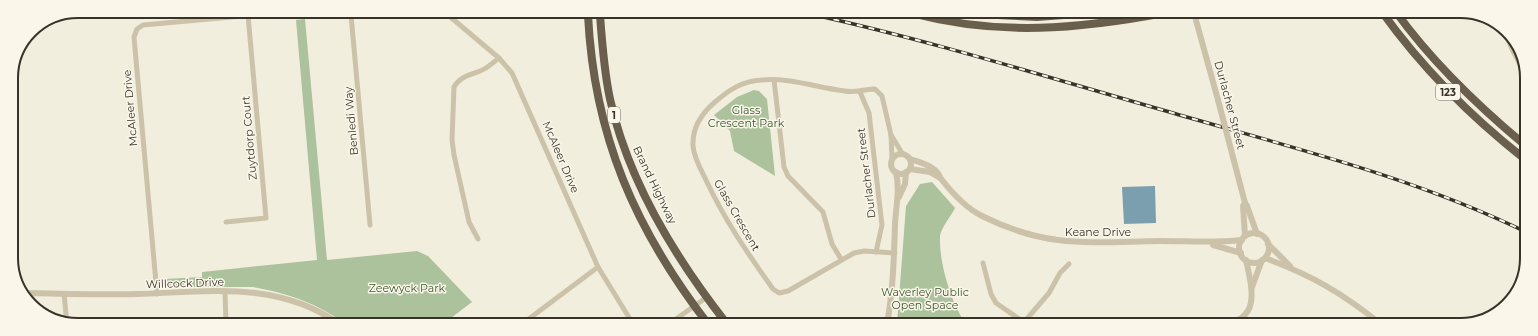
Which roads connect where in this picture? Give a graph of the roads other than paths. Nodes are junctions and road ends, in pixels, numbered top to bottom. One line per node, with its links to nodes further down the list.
1 (221, 18): 47 (street, McAleer Drive)
2 (248, 18): 26 (street, Zuytdorp Court)
3 (351, 18): 27 (street, Benledi Way)
4 (452, 18): 12 (street, McAleer Drive)
5 (588, 18): 49 (highway, 1)
6 (600, 18): 48 (highway, Brand Highway / 1)
7 (930, 18): 8 (highway)
8 (1132, 18)
9 (1196, 18): 25 (street, Durlacher Street, bridge)
10 (1387, 18): 18 (highway, 123)
11 (1401, 18): 16 (highway, 123)
12 (499, 58): 30 (street); 41 (street, McAleer Drive)
13 (774, 80): 14 (street, Glass Crescent); 36 (street); 36 (street, Glass Crescent)
14 (860, 92): 15 (street, Glass Crescent); 33 (street, Durlacher Street)
15 (891, 135): 17 (street); 19 (street)
16 (1520, 141)
17 (902, 154): 19 (street); 20 (street)
18 (1520, 155)
19 (892, 159): 22 (street)
20 (910, 159): 21 (street); 23 (street, Keane Drive)
21 (908, 171): 22 (street); 23 (street, Keane Drive); 24 (street)
22 (896, 172): 24 (street)
23 (940, 178): 31 (street, Keane Drive)
24 (899, 197): 34 (street)
25 (1244, 203): 28 (street, Durlacher Street); 29 (street, Durlacher Street)
26 (226, 222)
27 (370, 225)
28 (1257, 234): 29 (street); 32 (street)
29 (1244, 238): 31 (street, Keane Drive); 35 (street)
30 (478, 239)
31 (1203, 243): 35 (street, Keane Drive)
32 (1268, 244): 37 (street); 42 (street)
33 (876, 252): 34 (street, Glass Crescent); 36 (street, Glass Crescent)
34 (895, 253): 58 (street)
35 (1241, 253): 38 (street)
36 (841, 259)
37 (1263, 259): 38 (street); 42 (street); 43 (street)
38 (1246, 260): 43 (street)
39 (983, 263): 59 (street)
40 (1070, 264): 60 (street)
41 (598, 267): 53 (street); 54 (street, McAleer Drive)
42 (1291, 267): 62 (street)
43 (1252, 287): 61 (street)
44 (225, 291): 47 (street, Willcock Drive); 51 (street); 52 (street, Willcock Drive)
45 (30, 293): 46 (street, Willcock Drive)
46 (64, 294): 47 (street, Willcock Drive); 50 (street)
47 (157, 294)
48 (707, 297): 49 (street); 57 (highway, Brand Highway / 1)
49 (694, 305): 55 (street); 56 (highway, 1)
50 (67, 317)
51 (226, 318)
52 (329, 318)
53 (530, 318)
54 (629, 318)
55 (677, 318)
56 (704, 318)
57 (723, 318)
58 (889, 318)
59 (1018, 318)
60 (1030, 318)
61 (1240, 318)
62 (1373, 318)

